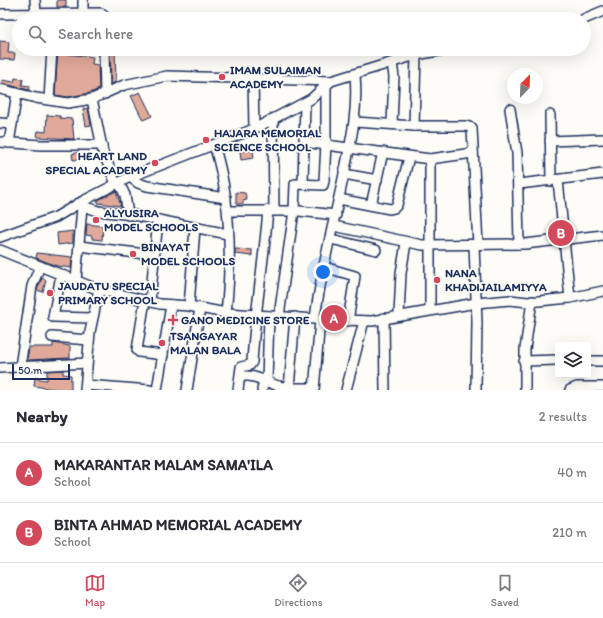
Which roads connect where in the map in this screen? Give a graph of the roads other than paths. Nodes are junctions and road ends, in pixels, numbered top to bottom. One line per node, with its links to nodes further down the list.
1 (35, 0): 4 (street)
2 (82, 0): 5 (street)
3 (603, 11): 8 (street)
4 (36, 12)
5 (83, 12)
6 (0, 14): 7 (street)
7 (12, 14)
8 (591, 16)
9 (52, 56): 20 (street)
10 (104, 56): 18 (street)
11 (416, 56): 12 (street); 29 (street)
12 (392, 63): 13 (street); 28 (street)
13 (355, 75): 15 (street); 25 (street)
14 (253, 78): 15 (street); 18 (street); 30 (street)
15 (328, 84): 21 (street); 35 (street)
16 (0, 89): 17 (street)
17 (16, 93): 20 (street); 27 (street)
18 (105, 94): 19 (street)
19 (92, 99): 20 (street); 36 (street)
20 (49, 100)
21 (305, 103): 24 (street); 32 (street)
22 (510, 110): 50 (street)
23 (550, 115): 33 (street)
24 (273, 119): 30 (street); 55 (street)
25 (355, 122): 28 (street); 38 (street)
26 (0, 123): 27 (street)
27 (12, 124): 34 (street)
28 (392, 124): 29 (street)
29 (414, 126): 40 (street)
30 (254, 129): 37 (street)
31 (603, 139): 33 (street)
32 (304, 142): 35 (street); 49 (street)
33 (550, 142): 47 (street)
34 (5, 143): 36 (street)
35 (326, 144): 38 (street); 49 (street)
36 (102, 145): 48 (street)
37 (214, 145): 45 (street); 51 (street)
38 (350, 147): 39 (street); 43 (street)
39 (383, 152): 41 (street); 46 (street)
40 (473, 153): 42 (street); 71 (street)
41 (409, 157): 42 (street); 54 (street)
42 (430, 159): 70 (street)
43 (344, 174): 46 (street); 52 (street)
44 (603, 174): 47 (street)
45 (130, 177): 48 (street); 51 (street)
46 (377, 180): 54 (street)
47 (554, 180): 50 (street); 67 (street)
48 (118, 183): 53 (street); 58 (street)
49 (303, 183): 57 (street)
50 (519, 184): 69 (street)
51 (226, 198): 56 (street)
52 (339, 199): 54 (street); 59 (street)
53 (79, 205): 58 (street); 65 (street); 72 (street)
54 (371, 205)
55 (271, 210): 56 (street); 57 (street); 91 (street)
56 (228, 211): 63 (street)
57 (294, 211): 59 (street); 93 (street)
58 (128, 215): 60 (street)
59 (336, 216): 61 (street)
60 (158, 220): 62 (street); 75 (street)
61 (334, 226): 66 (street); 68 (street)
62 (195, 228): 63 (street); 87 (street)
63 (228, 234): 90 (street)
64 (603, 236): 67 (street)
65 (0, 237)
66 (331, 239): 74 (street); 77 (street)
67 (563, 240): 69 (street); 82 (street)
68 (406, 243): 70 (street); 92 (street)
69 (519, 244): 71 (street)
70 (429, 245): 71 (street); 89 (street)
71 (476, 245): 85 (street)
72 (78, 246): 75 (street); 79 (street)
73 (0, 250): 76 (street)
74 (376, 250)
75 (154, 256): 83 (street)
76 (40, 266): 78 (street); 109 (street)
77 (324, 268): 97 (street); 98 (street)
78 (61, 275): 79 (street); 95 (street)
79 (76, 281): 80 (street)
80 (99, 289): 83 (street); 95 (street)
81 (603, 291): 82 (street)
82 (570, 298): 84 (street)
83 (147, 301): 86 (street); 102 (street)
84 (532, 301): 85 (street); 105 (street)
85 (476, 303): 89 (street); 123 (street)
86 (171, 305): 87 (street); 102 (street)
87 (189, 306): 88 (street)
88 (200, 308): 90 (street); 118 (street)
89 (430, 310): 92 (street)
90 (226, 313): 91 (street)
91 (256, 315): 93 (street); 110 (street)
92 (399, 315): 96 (street)
93 (274, 316): 94 (street); 111 (street)
94 (295, 317): 97 (street); 114 (street)
95 (92, 318): 101 (street)
96 (384, 318): 99 (street); 122 (street)
97 (318, 320): 98 (street); 115 (street)
98 (348, 321): 99 (street)
99 (364, 321): 121 (street)
100 (52, 337): 101 (street)
101 (89, 340): 107 (street)
102 (163, 355): 117 (street)
103 (555, 360): 105 (street)
104 (591, 360): 106 (street)
105 (524, 361): 124 (street)
106 (603, 361)
107 (87, 363): 109 (street); 113 (street)
108 (0, 368): 109 (street)
109 (20, 368)
110 (240, 377): 111 (street); 119 (street)
111 (266, 380): 114 (street); 120 (street)
112 (603, 387): 125 (street)
113 (86, 388): 116 (street)
114 (289, 388): 115 (street)
115 (314, 389)
116 (150, 390)
117 (157, 390)
118 (187, 390)
119 (238, 390)
120 (262, 390)
121 (346, 390)
122 (385, 390)
123 (476, 390)
124 (525, 390)
125 (570, 390)

